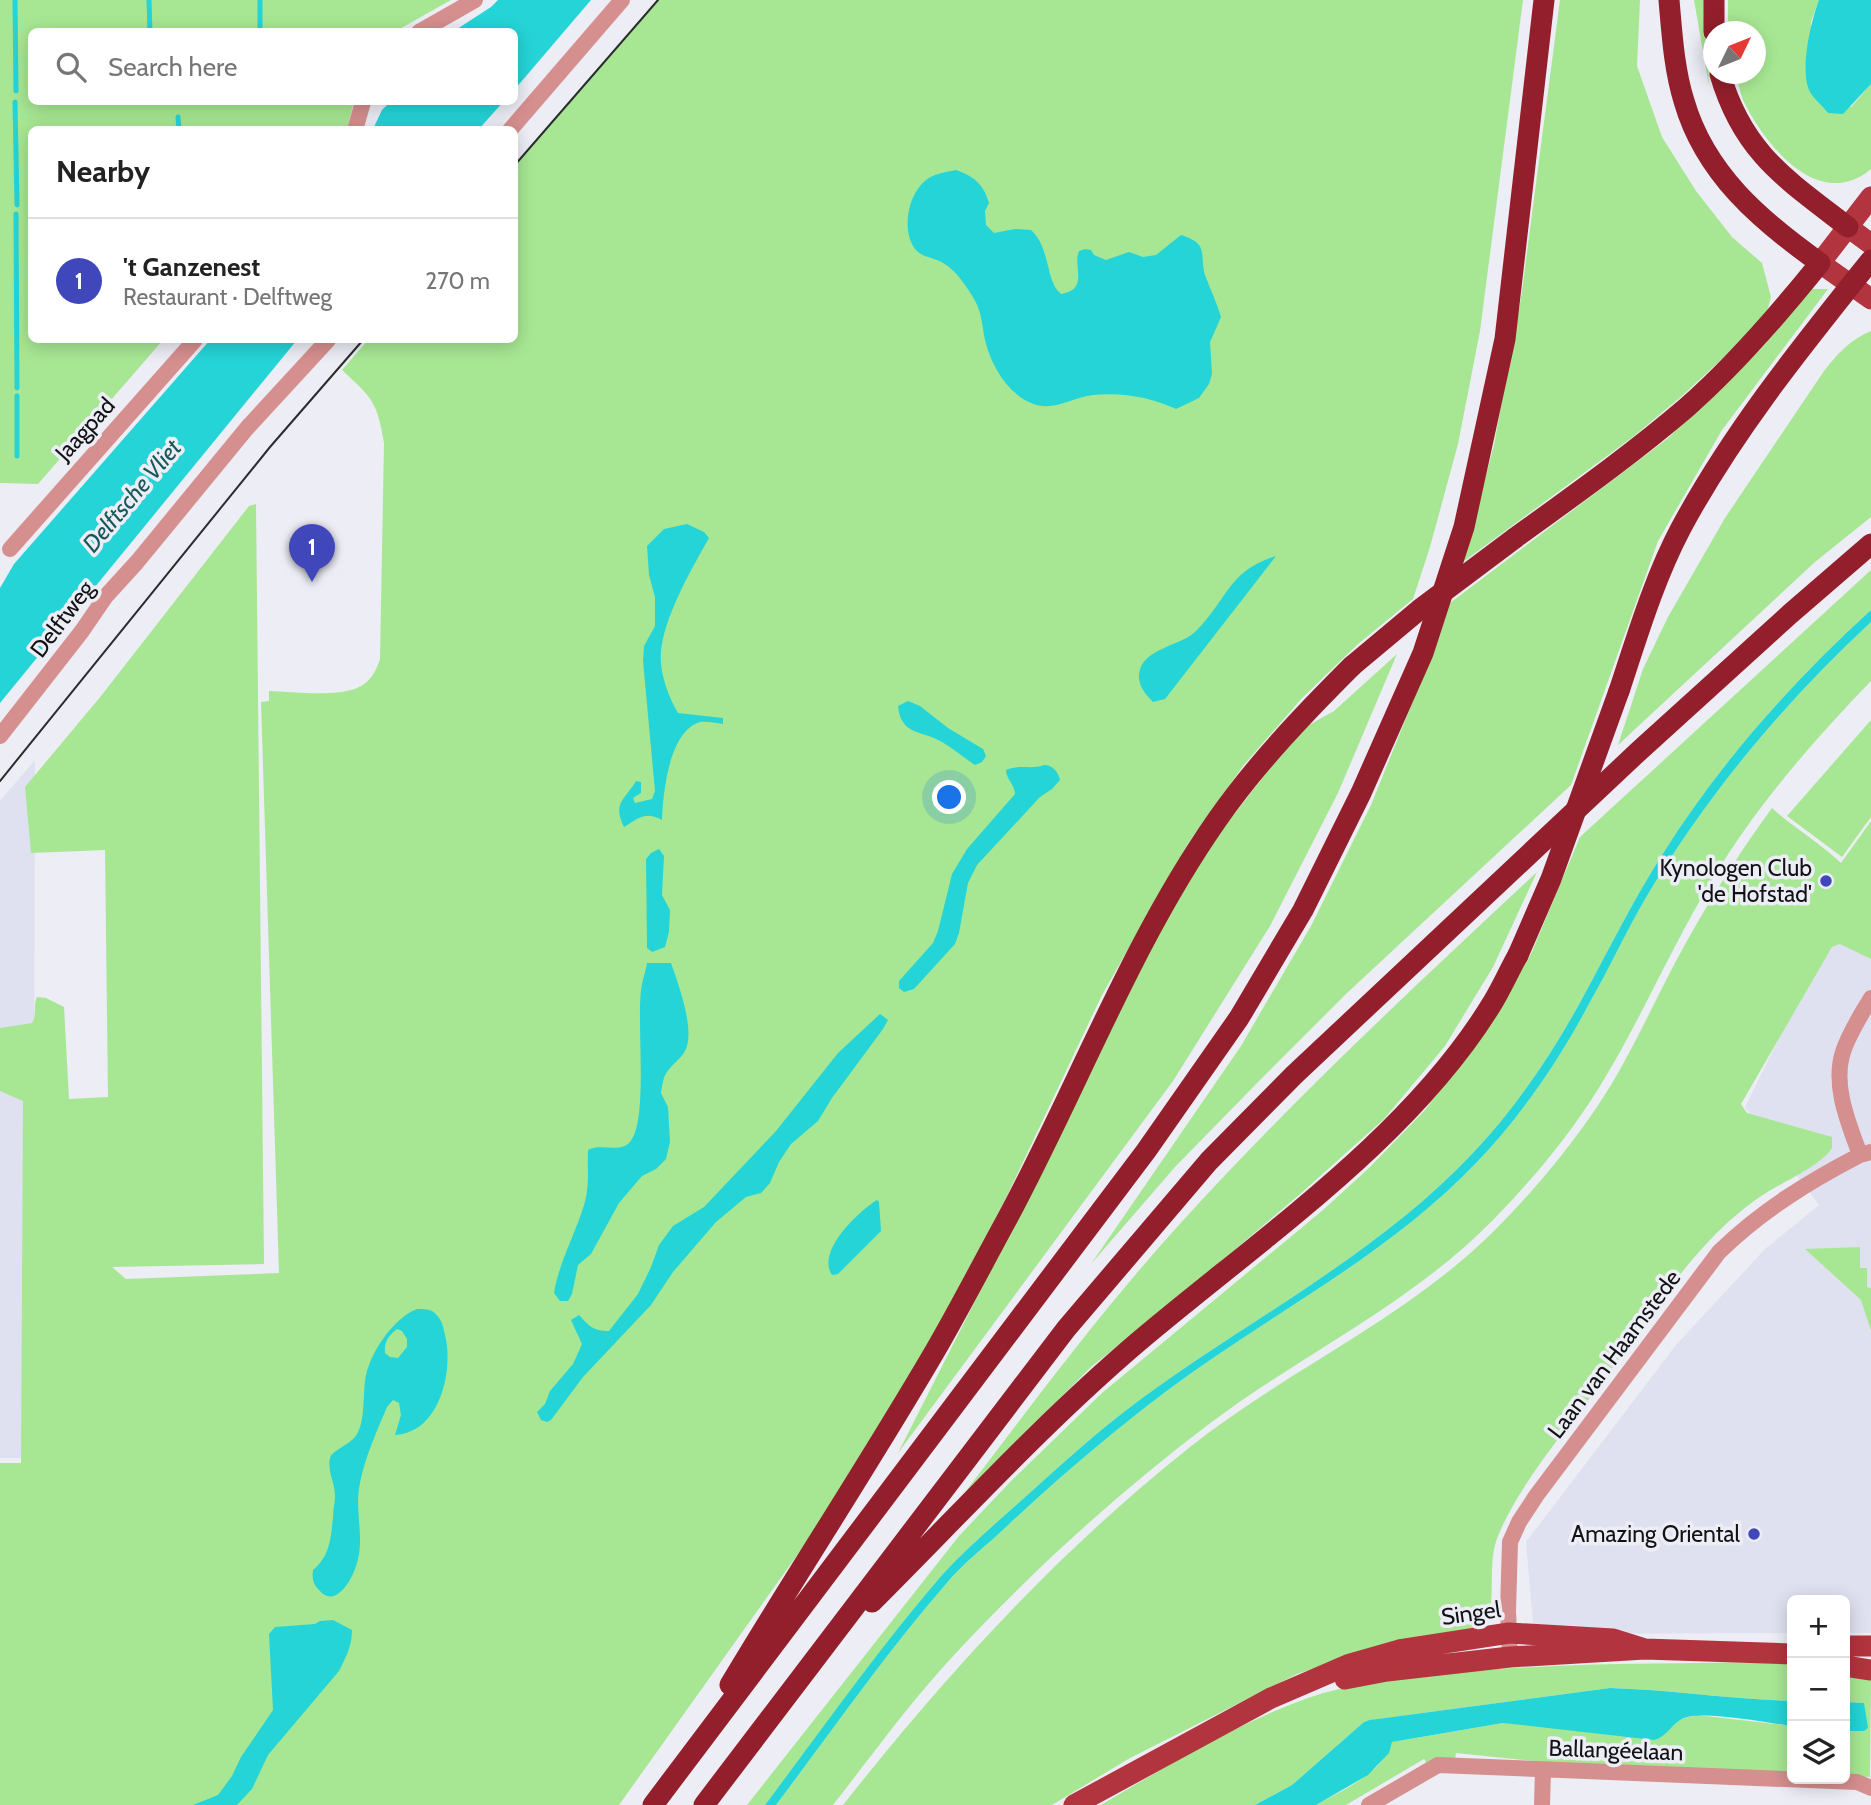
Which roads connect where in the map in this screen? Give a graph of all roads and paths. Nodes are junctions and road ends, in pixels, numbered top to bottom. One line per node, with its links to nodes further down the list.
1 (475, 0): 7 (street)
2 (622, 0): 11 (street)
3 (1544, 0): 37 (highway)
4 (1669, 0): 16 (highway)
5 (1714, 0): 6 (highway)
6 (1714, 21)
7 (426, 28)
8 (1724, 84): 13 (highway)
9 (362, 105): 10 (street)
10 (356, 126)
11 (513, 126)
12 (1871, 197): 13 (main road)
13 (1848, 228): 14 (main road); 16 (main road)
14 (1871, 244)
15 (1871, 260): 17 (highway)
16 (1820, 263): 17 (main road); 37 (highway, bridge)
17 (1851, 285): 18 (main road); 32 (highway, bridge)
18 (1871, 299)
19 (192, 343): 22 (street, Jaagpad)
20 (325, 343): 23 (street, Delftweg)
21 (1871, 544): 32 (highway)
22 (10, 549)
23 (0, 736)
24 (1871, 998): 25 (street)
25 (1866, 1153): 26 (street, Laan van Haamstede)
26 (1509, 1633): 29 (main road, Singel); 31 (street, Laan van Haamstede); 35 (main road, Singel)
27 (1850, 1646): 28 (main road)
28 (1871, 1646)
29 (1645, 1649): 30 (main road, Singel); 31 (main road, Singel)
30 (1787, 1654)
31 (1510, 1657): 35 (main road, Singel)
32 (814, 1660): 40 (highway)
33 (1850, 1666): 34 (main road)
34 (1871, 1670)
35 (1308, 1682): 41 (main road, Singel)
36 (1542, 1770): 38 (street, Ballangéelaan); 42 (street, Ballangéelaan); 43 (street)
37 (670, 1783): 39 (highway)
38 (1871, 1788)
39 (653, 1805)
40 (704, 1805)
41 (1074, 1805)
42 (1369, 1805)
43 (1542, 1805)

